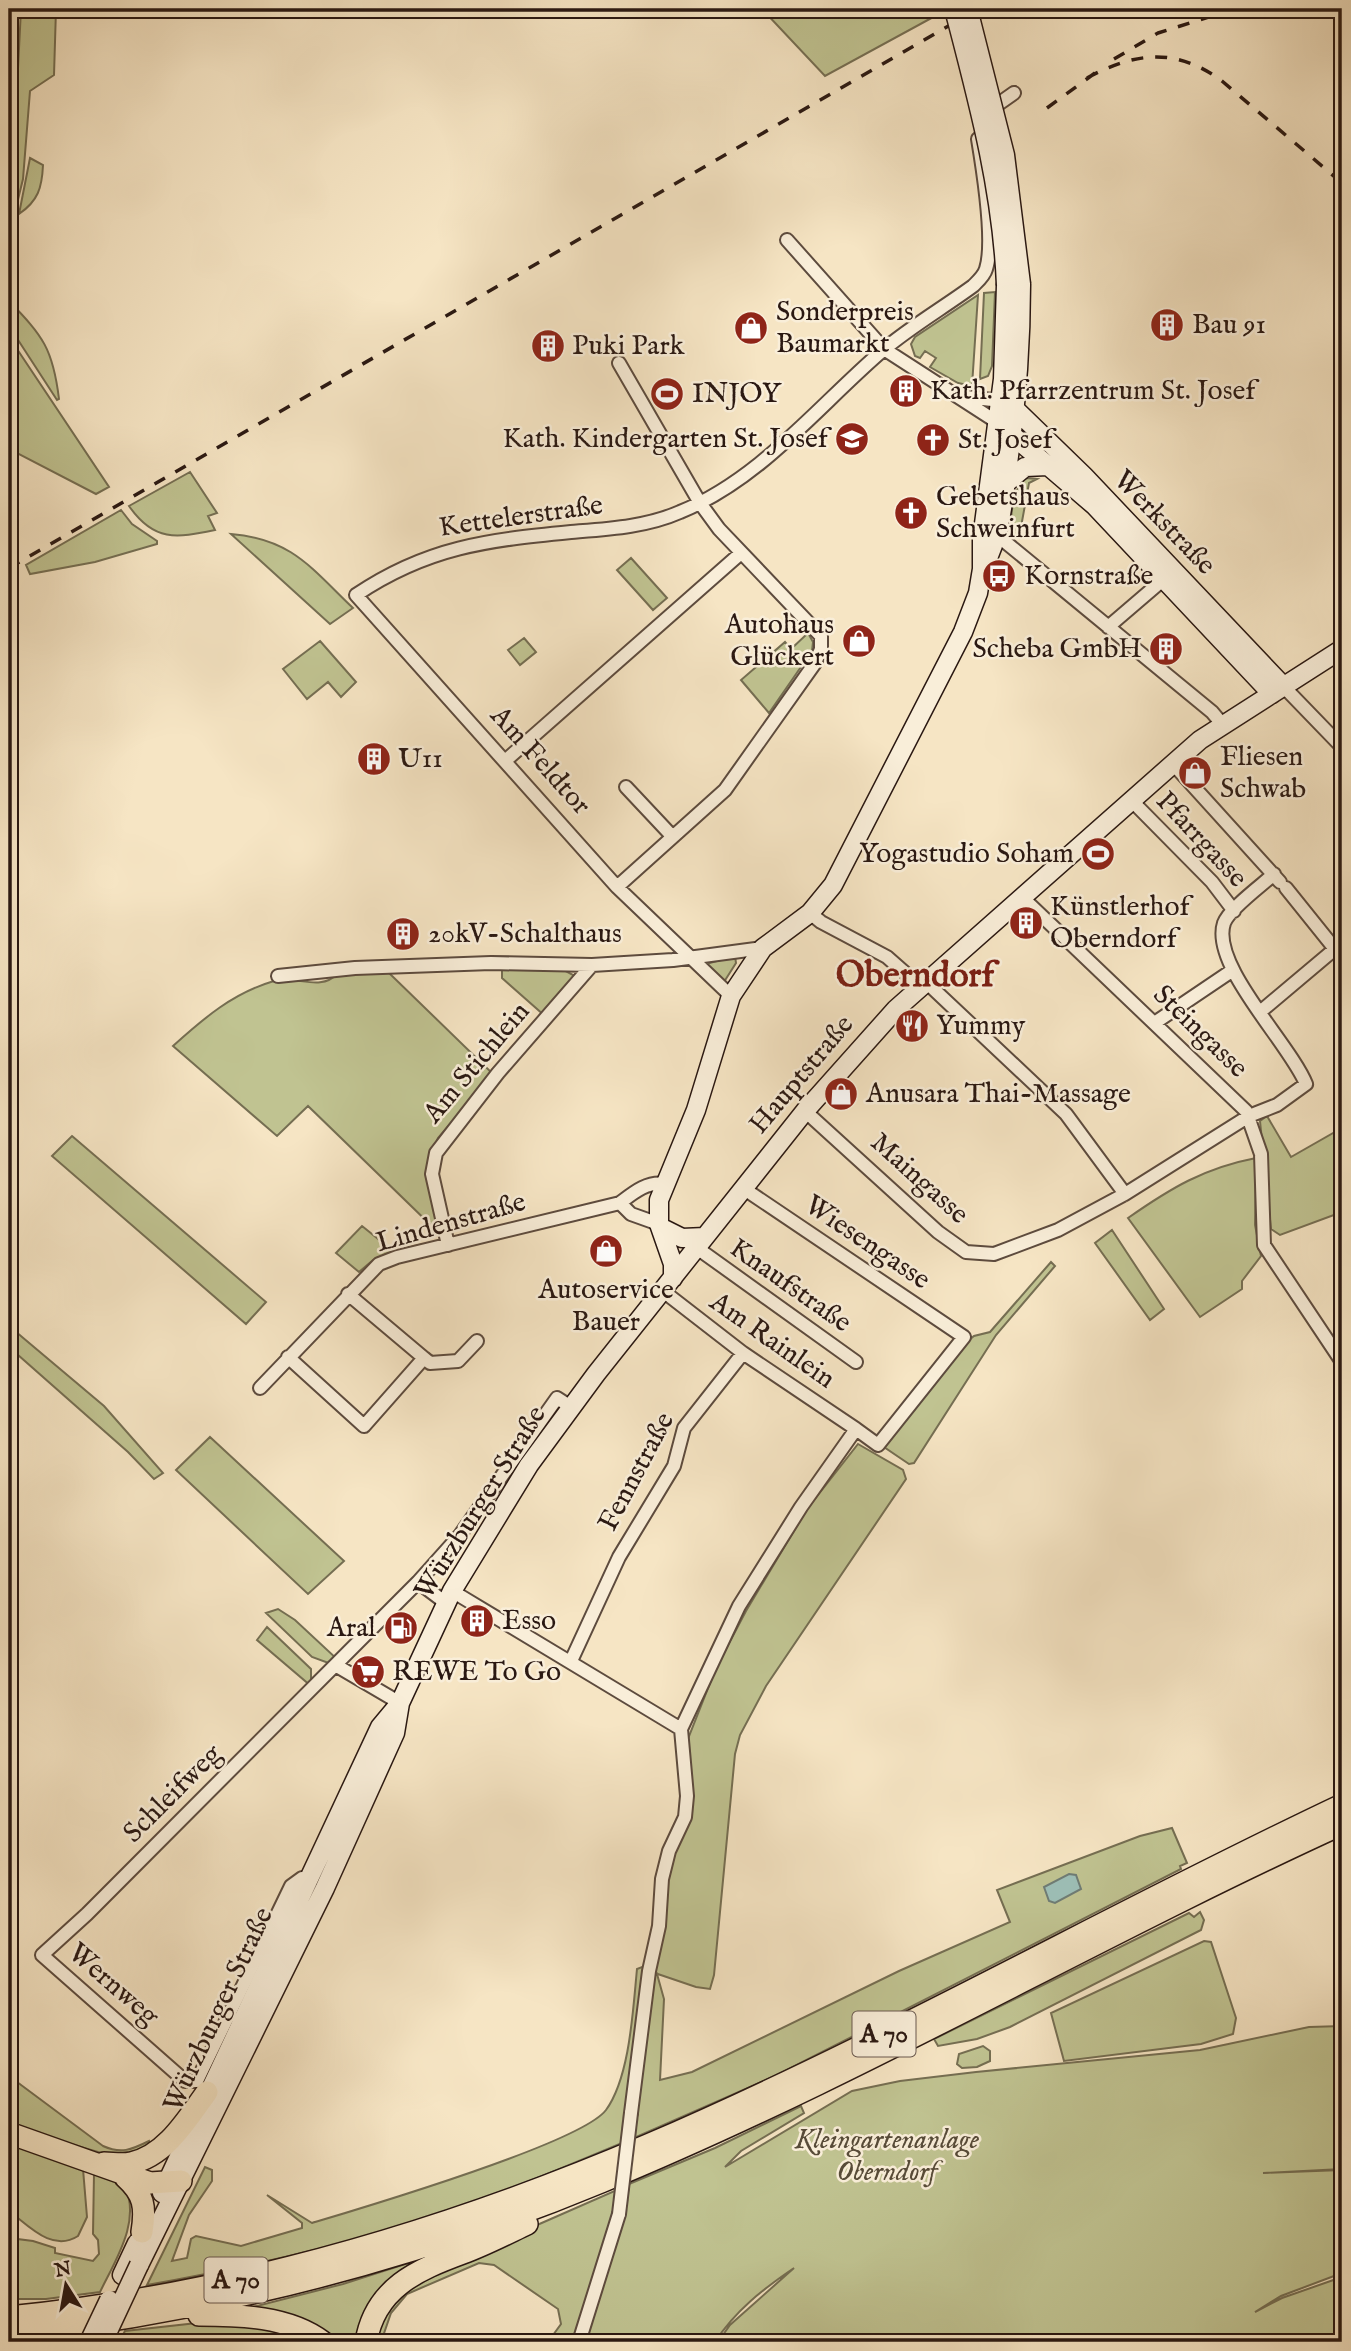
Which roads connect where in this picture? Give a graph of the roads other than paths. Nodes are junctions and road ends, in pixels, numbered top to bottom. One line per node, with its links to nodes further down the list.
1 (954, 9): 5 (main road, bridge)
2 (968, 9): 5 (main road, bridge)
3 (1014, 93): 6 (street, Kettelerstraße)
4 (787, 240): 6 (street)
5 (1014, 285): 9 (main road)
6 (884, 349): 8 (street); 14 (street, Kettelerstraße)
7 (619, 363): 14 (street)
8 (957, 396): 9 (street); 10 (street)
9 (1008, 406): 10 (main road); 11 (main road); 22 (main road, Werkstraße)
10 (997, 422): 11 (main road, Werkstraße); 17 (main road)
11 (1012, 435): 12 (main road, Werkstraße); 13 (main road)
12 (1048, 466): 13 (main road); 18 (main road, Werkstraße)
13 (1006, 483): 15 (main road)
14 (700, 503): 16 (street); 19 (street, Kettelerstraße)
15 (998, 536): 17 (main road); 20 (street)
16 (741, 553): 25 (street); 29 (street)
17 (982, 569): 34 (main road)
18 (1164, 579): 20 (street); 22 (main road, Werkstraße)
19 (356, 595): 25 (street, Am Feldtor)
20 (1108, 627): 23 (street)
21 (1342, 649): 22 (main road, Hauptstraße)
22 (1278, 690): 23 (main road, Hauptstraße); 24 (street)
23 (1223, 724): 26 (main road, Hauptstraße)
24 (1342, 747)
25 (505, 761): 31 (street, Am Feldtor)
26 (1174, 765): 28 (main road, Hauptstraße); 30 (street)
27 (626, 787): 29 (street)
28 (1133, 802): 32 (main road, Hauptstraße); 33 (street, Pfarrgasse)
29 (672, 836): 31 (street)
30 (1280, 881): 33 (street); 35 (street)
31 (617, 887): 37 (street, Am Feldtor)
32 (1023, 898): 41 (main road, Hauptstraße); 44 (street, Steingasse)
33 (1234, 911): 39 (street)
34 (810, 912): 36 (main road); 41 (street)
35 (1339, 946): 43 (street)
36 (763, 948): 37 (street); 42 (main road)
37 (689, 958): 38 (street); 42 (street, Am Feldtor)
38 (592, 965): 40 (street); 53 (street, Am Stichlein)
39 (1233, 970): 43 (street); 44 (street)
40 (278, 976)
41 (923, 985): 45 (main road, Hauptstraße); 49 (street)
42 (731, 996): 47 (main road)
43 (1260, 1012): 46 (street, Maingasse)
44 (1156, 1023): 46 (street, Steingasse)
45 (805, 1111): 48 (main road, Hauptstraße); 49 (street, Maingasse)
46 (1249, 1116): 49 (street, Maingasse); 62 (street)
47 (665, 1185): 50 (street, Lindenstraße); 51 (main road)
48 (743, 1188): 52 (main road, Hauptstraße); 56 (street, Wiesengasse)
49 (1125, 1194)
50 (620, 1203): 51 (street); 53 (street, Lindenstraße)
51 (660, 1225): 52 (main road); 54 (main road)
52 (701, 1242): 54 (main road, Hauptstraße); 61 (street, Knaufstraße)
53 (448, 1245): 55 (street, Lindenstraße)
54 (668, 1285): 58 (street, Am Rainlein); 64 (main road, Würzburger Straße)
55 (348, 1294): 59 (street, Lindenstraße); 60 (street)
56 (964, 1337): 65 (street, Am Rainlein)
57 (477, 1341): 60 (street)
58 (743, 1353): 65 (street, Am Rainlein); 68 (street, Fennstraße)
59 (288, 1356): 60 (street); 63 (street, Lindenstraße)
60 (424, 1358)
61 (856, 1362)
62 (1342, 1362)
63 (260, 1388)
64 (572, 1407): 66 (street, Würzburger Straße); 67 (main road, Würzburger Straße)
65 (856, 1429): 71 (street)
66 (418, 1583): 67 (street); 69 (street, Schleifweg)
67 (449, 1597): 68 (street); 70 (main road, Würzburger Straße)
68 (571, 1661): 71 (street)
69 (337, 1666): 70 (street); 75 (street, Schleifweg)
70 (400, 1703): 74 (main road, Würzburger Straße)
71 (681, 1729): 92 (street, bridge)
72 (1342, 1805): 84 (highway, A 70)
73 (1342, 1824): 79 (highway, A 70)
74 (317, 1885): 75 (street, Wernweg); 76 (main road, Würzburger Straße); 80 (main road, Würzburger Straße)
75 (42, 1955)
76 (208, 2092): 78 (highway); 80 (main road, Würzburger Straße)
77 (9, 2133): 78 (highway)
78 (128, 2170): 80 (highway); 81 (highway)
79 (601, 2183): 85 (highway, A 70); 91 (highway)
80 (173, 2188): 81 (main road, Würzburger Straße); 82 (main road, Würzburger Straße)
81 (142, 2232): 82 (main road, Würzburger Straße)
82 (133, 2265): 88 (main road, Würzburger Straße, bridge); 89 (main road, Würzburger Straße, bridge)
83 (9, 2306): 84 (highway)
84 (57, 2311): 86 (highway, A 70)
85 (155, 2314): 87 (highway, A 70); 90 (highway)
86 (9, 2317)
87 (9, 2334)
88 (89, 2342)
89 (103, 2342)
90 (323, 2342)
91 (366, 2342)
92 (579, 2342)

